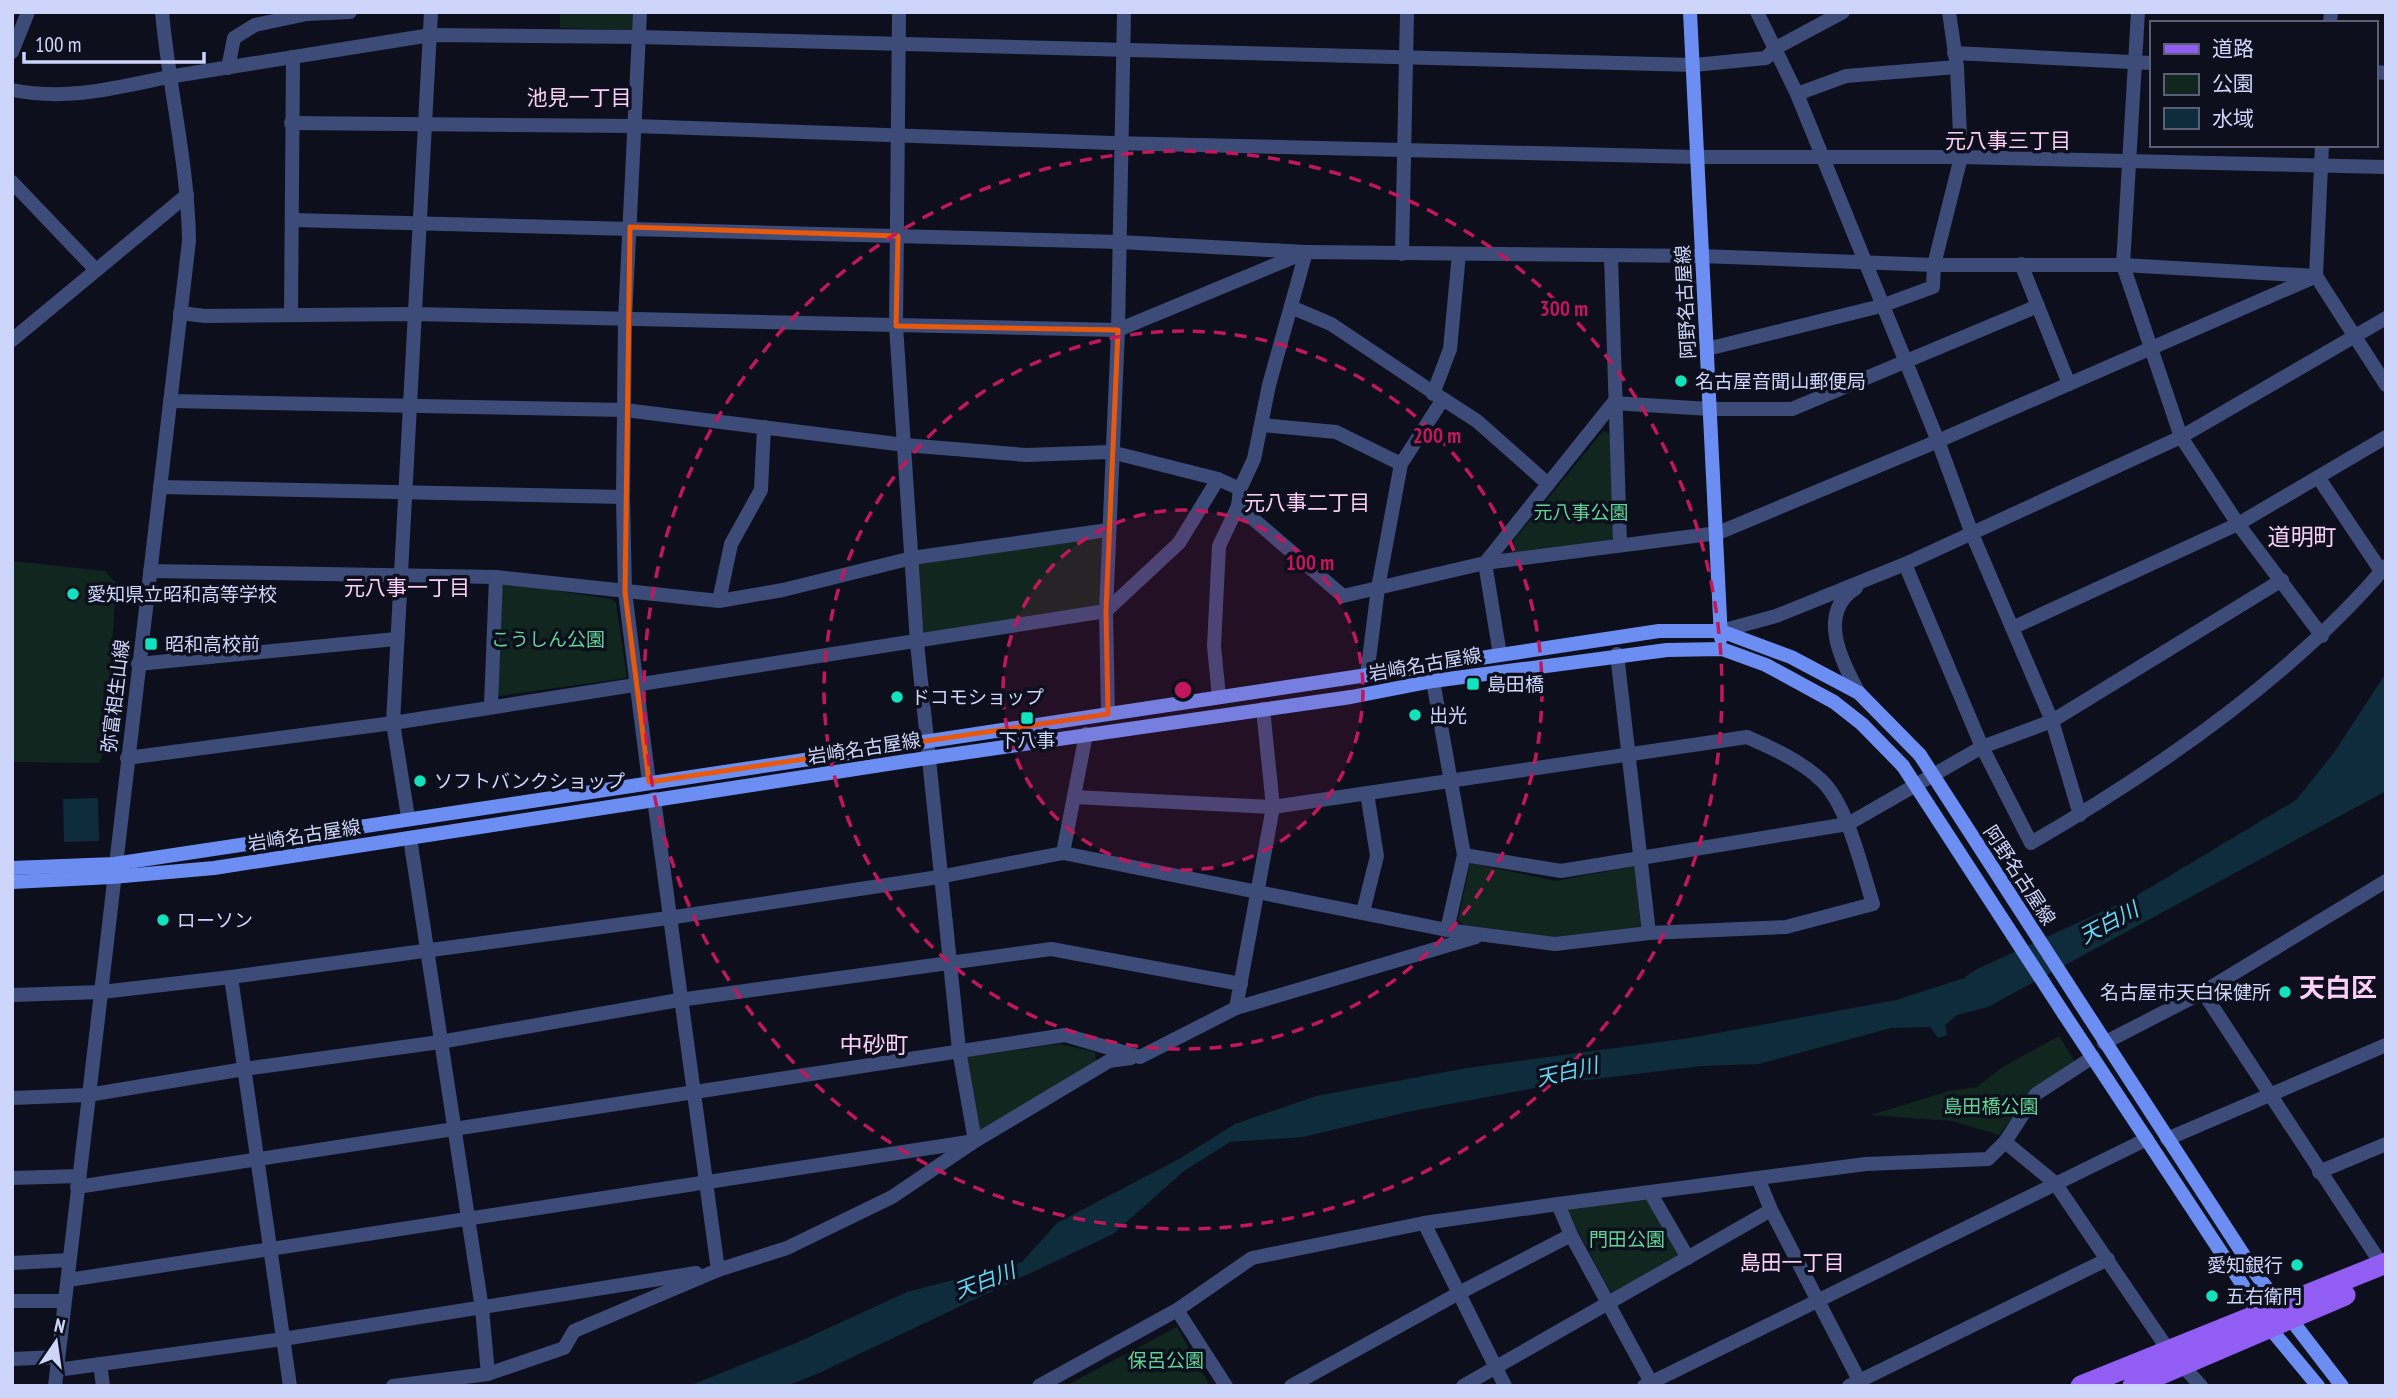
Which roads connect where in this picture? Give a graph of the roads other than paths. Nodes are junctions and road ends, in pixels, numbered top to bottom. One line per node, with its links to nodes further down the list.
1 (28, 12): 19 (street)
2 (163, 12): 27 (street, 弥富相生山線)
3 (350, 12): 26 (street)
4 (431, 12): 14 (street)
5 (640, 12): 15 (street)
6 (899, 12): 16 (street)
7 (1124, 12): 18 (street)
8 (1407, 12): 21 (street)
9 (1690, 12): 25 (main road, 阿野名古屋線)
10 (1756, 12): 17 (street)
11 (1843, 12): 17 (street)
12 (1949, 12): 22 (street)
13 (2137, 12): 23 (street)
14 (431, 35): 15 (street); 20 (street); 30 (street)
15 (639, 37): 16 (street); 32 (street)
16 (898, 44): 18 (street); 33 (street)
17 (1774, 49): 25 (street); 29 (street)
18 (1124, 50): 21 (street); 34 (street)
19 (12, 52)
20 (293, 57): 26 (street); 31 (street)
21 (1407, 58): 25 (street); 36 (street)
22 (1956, 60): 23 (street); 29 (street); 39 (street)
23 (2134, 62): 24 (street); 40 (street)
24 (2150, 63)
25 (1694, 65): 37 (main road, 阿野名古屋線)
26 (228, 68): 27 (street)
27 (168, 77): 28 (street); 44 (street, 弥富相生山線)
28 (12, 90)
29 (1797, 94): 38 (street)
30 (427, 122): 31 (street); 32 (street); 46 (street)
31 (292, 123): 45 (street)
32 (635, 126): 33 (street); 47 (street)
33 (900, 135): 34 (street); 48 (street)
34 (1120, 143): 36 (street); 49 (street)
35 (2322, 147): 41 (street)
36 (1404, 150): 37 (street); 51 (street)
37 (1696, 157): 38 (street); 54 (main road, 阿野名古屋線)
38 (1820, 157): 39 (street); 55 (street)
39 (1961, 157): 40 (street); 57 (street)
40 (2131, 162): 41 (street); 58 (street)
41 (2322, 166): 42 (street); 60 (street)
42 (2386, 167)
43 (12, 182): 59 (street)
44 (187, 195): 59 (street); 64 (street, 弥富相生山線)
45 (293, 220): 46 (street); 65 (street)
46 (421, 224): 47 (street); 66 (street)
47 (630, 227): 48 (street); 68 (street)
48 (898, 236): 49 (street); 69 (street)
49 (1119, 242): 50 (street); 70 (street)
50 (1306, 252): 51 (street); 63 (street); 70 (street)
51 (1402, 254): 52 (street)
52 (1459, 254): 53 (street); 78 (street)
53 (1611, 256): 54 (street); 80 (street)
54 (1701, 256): 55 (street); 74 (main road, 阿野名古屋線)
55 (1865, 262): 57 (street); 61 (street)
56 (2021, 264): 57 (street); 58 (street); 62 (street)
57 (1934, 265): 61 (street)
58 (2123, 265): 60 (street); 73 (street)
59 (96, 271): 72 (street)
60 (2316, 276): 71 (street); 73 (street)
61 (1881, 306): 74 (street); 75 (street)
62 (2038, 306): 75 (street); 76 (street)
63 (1291, 307): 78 (street); 84 (street)
64 (180, 313): 65 (street); 79 (street, 弥富相生山線)
65 (290, 314): 66 (street)
66 (416, 314): 68 (street); 81 (street)
67 (2386, 318): 71 (street)
68 (625, 319): 69 (street); 83 (street)
69 (896, 326): 70 (street); 89 (street)
70 (1118, 330): 90 (street)
71 (2356, 337): 77 (street); 86 (street)
72 (12, 340)
73 (2152, 347): 76 (street); 86 (street)
74 (1707, 349): 82 (main road, 阿野名古屋線)
75 (1904, 362): 82 (street); 88 (street)
76 (2069, 384): 88 (street)
77 (2386, 385)
78 (1438, 396): 91 (street); 94 (street)
79 (170, 401): 81 (street); 95 (street, 弥富相生山線)
80 (1613, 403): 82 (street); 94 (street); 104 (street)
81 (410, 406): 83 (street); 97 (street)
82 (1710, 409): 102 (main road, 阿野名古屋線)
83 (625, 410): 85 (street); 98 (street)
84 (1263, 425): 91 (street); 96 (street)
85 (764, 427): 89 (street); 116 (street)
86 (2181, 437): 100 (street); 103 (street)
87 (2386, 437): 92 (street)
88 (1938, 442): 102 (street); 103 (street)
89 (905, 445): 90 (street); 105 (street)
90 (1111, 452): 93 (street); 101 (street)
91 (1401, 464): 114 (street)
92 (2318, 477): 100 (street); 108 (street)
93 (1218, 479): 96 (street); 117 (street)
94 (1548, 484): 106 (street)
95 (160, 487): 97 (street); 109 (street, 弥富相生山線)
96 (1240, 489): 99 (street)
97 (404, 492): 98 (street); 111 (street)
98 (624, 497): 115 (street)
99 (1238, 506): 114 (street); 133 (street)
100 (2238, 524): 113 (street); 119 (street)
101 (1108, 530): 105 (street); 117 (street)
102 (1718, 533): 104 (street); 120 (main road, 阿野名古屋線)
103 (1972, 534): 107 (street); 119 (street)
104 (1620, 543): 106 (street)
105 (912, 558): 116 (street); 124 (street)
106 (1485, 563): 114 (street); 127 (street)
107 (1905, 564): 110 (street); 141 (street)
108 (2384, 569): 121 (street)
109 (150, 572): 111 (street); 128 (street, 弥富相生山線)
110 (1878, 575): 118 (street); 132 (street)
111 (399, 576): 112 (street); 123 (street)
112 (496, 577): 115 (street); 134 (street)
113 (2282, 580): 121 (street); 137 (street)
114 (1378, 588): 129 (street)
115 (625, 592): 116 (street); 131 (street)
116 (719, 601)
117 (1106, 611): 124 (street); 136 (street)
118 (1776, 616): 120 (street); 122 (street)
119 (2012, 628): 137 (street)
120 (1721, 631): 122 (main road, 阿野名古屋線); 125 (main road, 阿野名古屋線); 127 (main road, 岩崎名古屋線)
121 (2322, 636): 151 (street)
122 (1740, 638): 125 (street); 132 (main road, 阿野名古屋線)
123 (396, 639): 128 (street); 138 (street)
124 (917, 643): 131 (street); 140 (street)
125 (1722, 649): 126 (main road, 岩崎名古屋線); 183 (main road, 阿野名古屋線, bridge)
126 (1617, 654): 130 (main road, 岩崎名古屋線); 142 (street)
127 (1500, 655): 129 (main road, 岩崎名古屋線)
128 (138, 664): 144 (street, 弥富相生山線)
129 (1367, 675): 133 (main road, 岩崎名古屋線)
130 (1433, 681): 135 (main road, 岩崎名古屋線); 145 (street)
131 (636, 685): 134 (street); 146 (street)
132 (1859, 693): 179 (main road, 阿野名古屋線, bridge)
133 (1219, 697): 136 (main road, 岩崎名古屋線)
134 (491, 705): 138 (street)
135 (1263, 709): 139 (main road, 岩崎名古屋線); 150 (street)
136 (1108, 714): 140 (main road, 岩崎名古屋線)
137 (2052, 721): 141 (street); 151 (street)
138 (393, 723): 144 (street); 152 (street)
139 (1086, 734): 143 (main road, 岩崎名古屋線); 148 (street)
140 (927, 739): 143 (street); 146 (main road, 岩崎名古屋線)
141 (1982, 747): 151 (street); 153 (street)
142 (1628, 754): 145 (street); 153 (street); 157 (street)
143 (930, 757): 149 (main road, 岩崎名古屋線); 160 (street)
144 (127, 758): 159 (street, 弥富相生山線)
145 (1449, 781): 147 (street); 156 (street)
146 (649, 782): 152 (main road, 岩崎名古屋線)
147 (1367, 793): 150 (street); 164 (street)
148 (1074, 797): 150 (street); 155 (street)
149 (654, 799): 154 (main road, 岩崎名古屋線); 165 (street)
150 (1273, 807): 163 (street)
151 (2080, 815)
152 (408, 817): 159 (main road, 岩崎名古屋線)
153 (1848, 824): 157 (street); 167 (street)
154 (410, 838): 159 (main road, 岩崎名古屋線); 169 (street)
155 (1063, 853): 160 (street); 163 (street)
156 (1464, 855): 157 (street); 166 (street)
157 (1640, 858): 167 (street)
158 (12, 868): 159 (main road, 岩崎名古屋線)
159 (113, 870): 161 (main road, 岩崎名古屋線); 173 (street, 弥富相生山線)
160 (939, 877): 165 (street); 170 (street)
161 (12, 881)
162 (2386, 881): 174 (street)
163 (1260, 890): 164 (street); 172 (street)
164 (1363, 912): 166 (street)
165 (668, 918): 169 (street); 176 (street)
166 (1447, 930): 168 (street)
167 (1649, 933): 168 (street)
168 (1480, 936): 177 (street)
169 (426, 949): 171 (street); 178 (street)
170 (949, 964): 172 (street); 176 (street); 181 (street)
171 (231, 977): 173 (street); 184 (street)
172 (1241, 984): 177 (street)
173 (102, 992): 175 (street); 186 (street, 弥富相生山線)
174 (2203, 992): 179 (street); 187 (street)
175 (12, 995)
176 (679, 1000): 178 (street); 185 (street)
177 (1236, 1008): 182 (street)
178 (440, 1042): 184 (street); 189 (street)
179 (2104, 1043): 191 (main road, 阿野名古屋線)
180 (2386, 1045): 187 (street)
181 (959, 1050): 182 (street); 185 (street); 192 (street)
182 (1140, 1057): 192 (street)
183 (2093, 1057): 190 (main road, 阿野名古屋線); 193 (street)
184 (244, 1069): 186 (street); 195 (street)
185 (692, 1094): 189 (street); 201 (street)
186 (89, 1095): 188 (street); 199 (street, 弥富相生山線)
187 (2271, 1095): 191 (street); 196 (street)
188 (12, 1098)
189 (455, 1130): 195 (street); 205 (street)
190 (2147, 1139): 200 (street); 224 (main road, 阿野名古屋線)
191 (2167, 1139): 223 (main road, 阿野名古屋線)
192 (975, 1140): 201 (street); 213 (street)
193 (2005, 1142): 198 (street); 200 (street)
194 (2386, 1144): 196 (street)
195 (258, 1159): 199 (street); 208 (street)
196 (2319, 1172): 214 (street)
197 (12, 1178): 199 (street)
198 (1758, 1178): 202 (street); 204 (street)
199 (78, 1182): 211 (street, 弥富相生山線)
200 (2055, 1183): 210 (street); 217 (street)
201 (705, 1184): 205 (street); 213 (street)
202 (1651, 1194): 203 (street); 209 (street)
203 (1558, 1204): 206 (street); 207 (street)
204 (1771, 1210): 209 (street); 217 (street)
205 (468, 1220): 208 (street); 221 (street)
206 (1424, 1223): 216 (street); 222 (street)
207 (1571, 1236): 216 (street); 220 (street)
208 (271, 1249): 215 (street); 225 (street)
209 (1688, 1258): 220 (street)
210 (2108, 1259): 226 (street); 233 (street)
211 (69, 1260): 212 (street); 215 (street, 弥富相生山線)
212 (12, 1263)
213 (718, 1269): 221 (street); 231 (street)
214 (2385, 1269): 223 (main road)
215 (68, 1280): 219 (street, 弥富相生山線)
216 (1459, 1293): 230 (street); 240 (street)
217 (1819, 1297): 232 (street); 233 (street)
218 (12, 1301): 219 (street)
219 (64, 1301): 228 (street, 弥富相生山線)
220 (1608, 1303): 230 (street); 232 (street)
221 (482, 1309): 225 (street); 231 (street)
222 (1177, 1310): 238 (street); 239 (street)
223 (2285, 1313): 224 (main road); 247 (main road, 阿野名古屋線)
224 (2264, 1322): 226 (main road); 246 (main road, 阿野名古屋線)
225 (283, 1339): 229 (street); 236 (street)
226 (2176, 1358): 243 (main road); 244 (main road); 245 (street)
227 (12, 1359): 228 (street)
228 (58, 1364): 229 (street); 234 (street, 弥富相生山線)
229 (100, 1364): 235 (street)
230 (1496, 1367): 241 (street); 242 (street)
231 (488, 1374): 237 (street)
232 (1649, 1384)
233 (1857, 1384)
234 (55, 1386)
235 (103, 1386)
236 (290, 1386)
237 (393, 1386)
238 (1039, 1386)
239 (1226, 1386)
240 (1291, 1386)
241 (1463, 1386)
242 (1505, 1386)
243 (2081, 1386)
244 (2133, 1386)
245 (2201, 1386)
246 (2318, 1386)
247 (2342, 1386)

